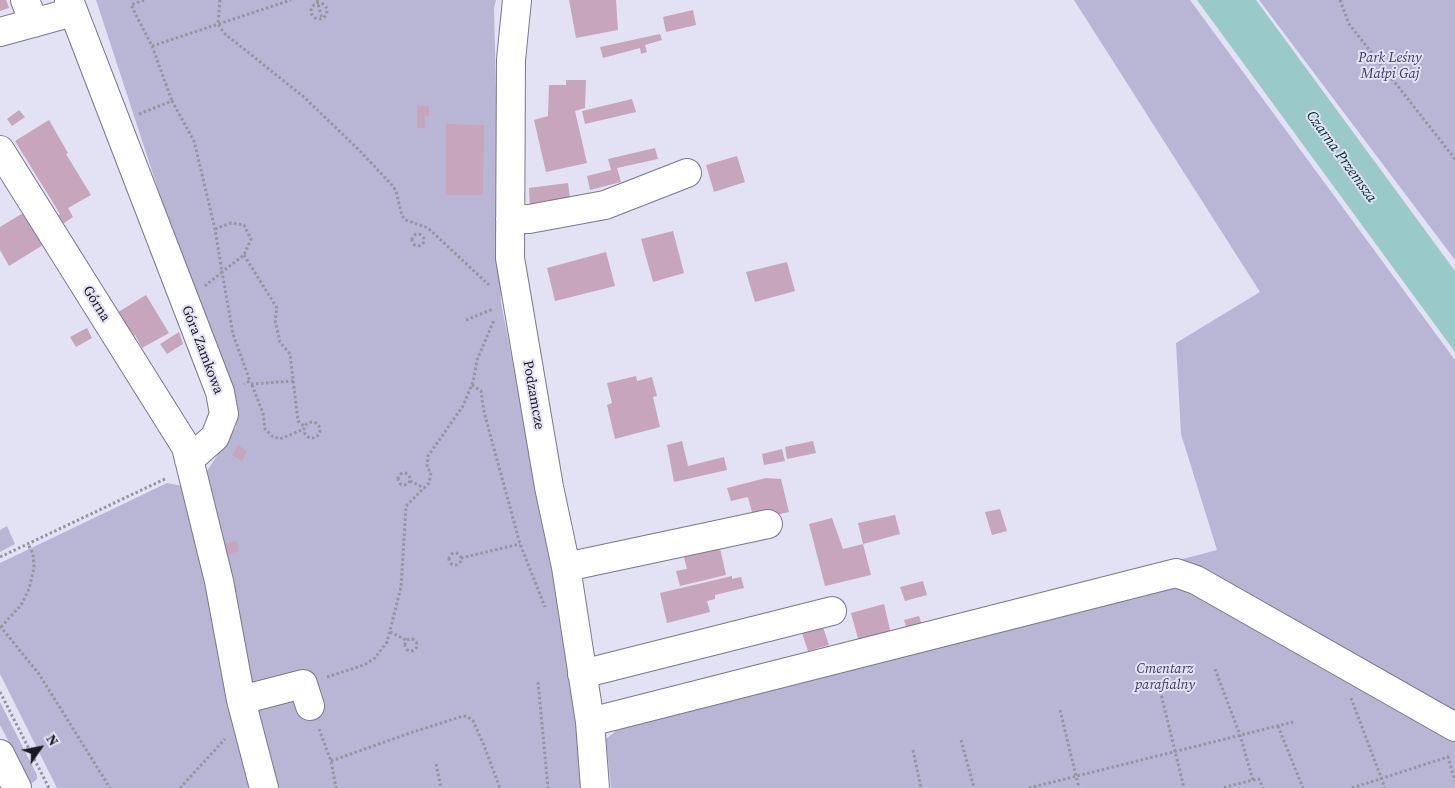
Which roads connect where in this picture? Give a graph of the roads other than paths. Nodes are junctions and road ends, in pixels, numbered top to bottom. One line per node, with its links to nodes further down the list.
1 (516, 0): 7 (street, Podzamcze)
2 (71, 6): 3 (street); 8 (street, Góra Zamkowa)
3 (29, 11): 4 (street)
4 (0, 32)
5 (0, 150): 8 (street, Górna)
6 (688, 174): 7 (street)
7 (510, 219): 10 (street, Podzamcze)
8 (189, 460): 14 (street)
9 (768, 524): 10 (street)
10 (566, 567): 12 (street, Podzamcze)
11 (832, 611): 12 (street)
12 (582, 674): 15 (street, Podzamcze)
13 (306, 695): 14 (street)
14 (241, 700): 19 (street)
15 (590, 722): 16 (street); 20 (street, Podzamcze)
16 (1455, 727)
17 (0, 754): 18 (street)
18 (17, 788)
19 (264, 788)
20 (595, 788)

